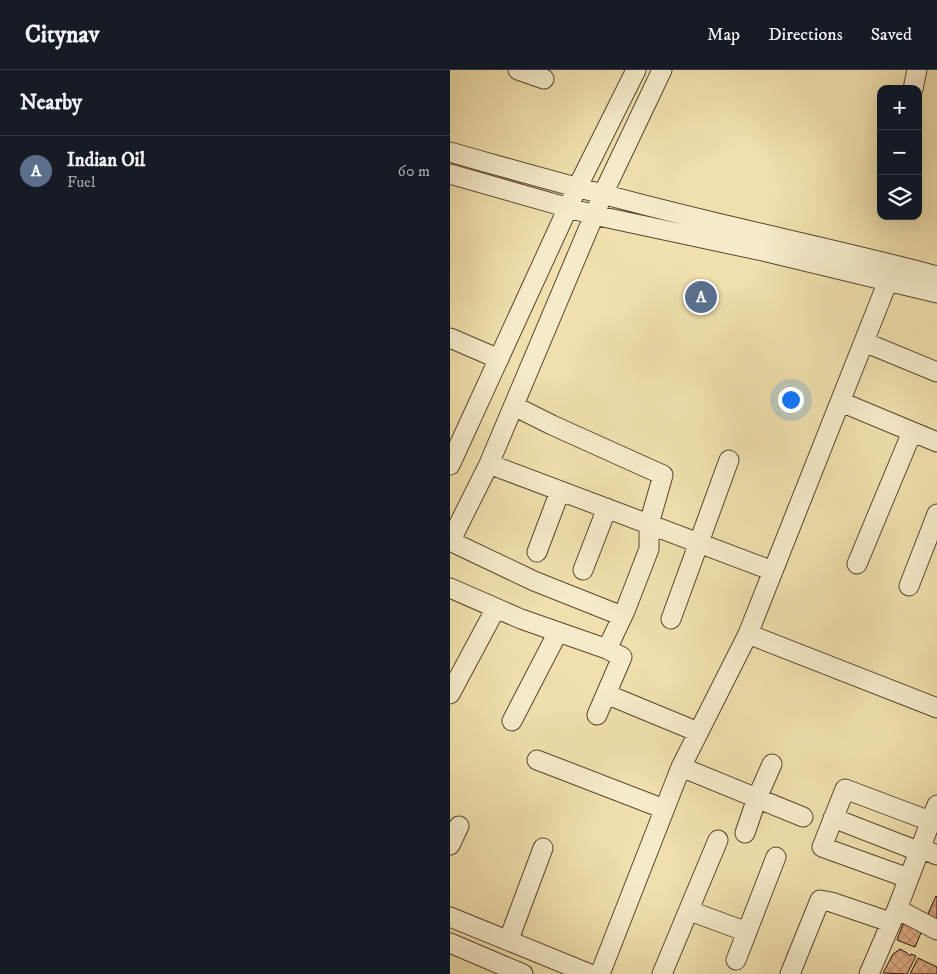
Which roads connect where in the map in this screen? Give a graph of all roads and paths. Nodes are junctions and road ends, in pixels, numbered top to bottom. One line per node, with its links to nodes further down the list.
1 (518, 70): 5 (street)
2 (636, 70): 9 (street)
3 (662, 70): 10 (street)
4 (917, 70): 6 (street)
5 (544, 79)
6 (914, 85)
7 (450, 152): 9 (street)
8 (450, 174): 11 (street)
9 (577, 188): 10 (street); 11 (street)
10 (603, 194): 12 (street); 13 (street)
11 (568, 208): 12 (street); 18 (street)
12 (594, 215): 13 (street); 21 (street)
13 (889, 272): 14 (street); 15 (street); 17 (street)
14 (937, 276)
15 (937, 293)
16 (450, 338): 18 (street)
17 (864, 342): 19 (street); 20 (street)
18 (499, 359): 26 (street)
19 (937, 372)
20 (841, 402): 22 (street); 36 (street)
21 (514, 406): 25 (street); 30 (street)
22 (912, 432): 23 (street); 34 (street)
23 (937, 442)
24 (729, 460): 32 (street)
25 (489, 464): 27 (street); 31 (street)
26 (450, 465)
27 (560, 491): 28 (street); 33 (street)
28 (607, 508): 30 (street); 35 (street)
29 (937, 514): 37 (street)
30 (650, 524): 32 (street); 40 (street)
31 (450, 541): 40 (street)
32 (700, 543): 36 (street); 41 (street)
33 (537, 552)
34 (858, 564)
35 (583, 570)
36 (773, 571): 43 (street)
37 (910, 586)
38 (450, 588): 39 (street)
39 (496, 608): 42 (street); 45 (street)
40 (622, 616): 44 (street)
41 (671, 619)
42 (558, 632): 44 (street); 49 (street)
43 (748, 634): 47 (street); 50 (street)
44 (607, 649): 46 (street)
45 (450, 694)
46 (606, 694): 48 (street); 50 (street)
47 (937, 708)
48 (597, 715)
49 (512, 721)
50 (698, 732): 53 (street)
51 (537, 760): 55 (street)
52 (772, 764): 54 (street)
53 (681, 768): 54 (street); 55 (street)
54 (757, 798): 57 (street); 60 (street)
55 (664, 809): 78 (street)
56 (934, 813): 58 (street); 64 (street)
57 (803, 817)
58 (833, 818): 64 (street); 67 (street)
59 (459, 826): 62 (street)
60 (745, 833)
61 (718, 840): 68 (street)
62 (450, 845)
63 (543, 848): 73 (street)
64 (919, 849): 65 (street); 67 (street)
65 (937, 855)
66 (776, 857): 72 (street)
67 (908, 878): 69 (street)
68 (690, 911): 72 (street); 79 (street)
69 (893, 916): 71 (street); 80 (street); 81 (street)
70 (450, 917): 73 (street)
71 (937, 930)
72 (747, 932): 75 (street)
73 (509, 939): 77 (street)
74 (450, 943): 76 (street)
75 (736, 960)
76 (521, 974)
77 (590, 974)
78 (600, 974)
79 (662, 974)
80 (790, 974)
81 (869, 974)

